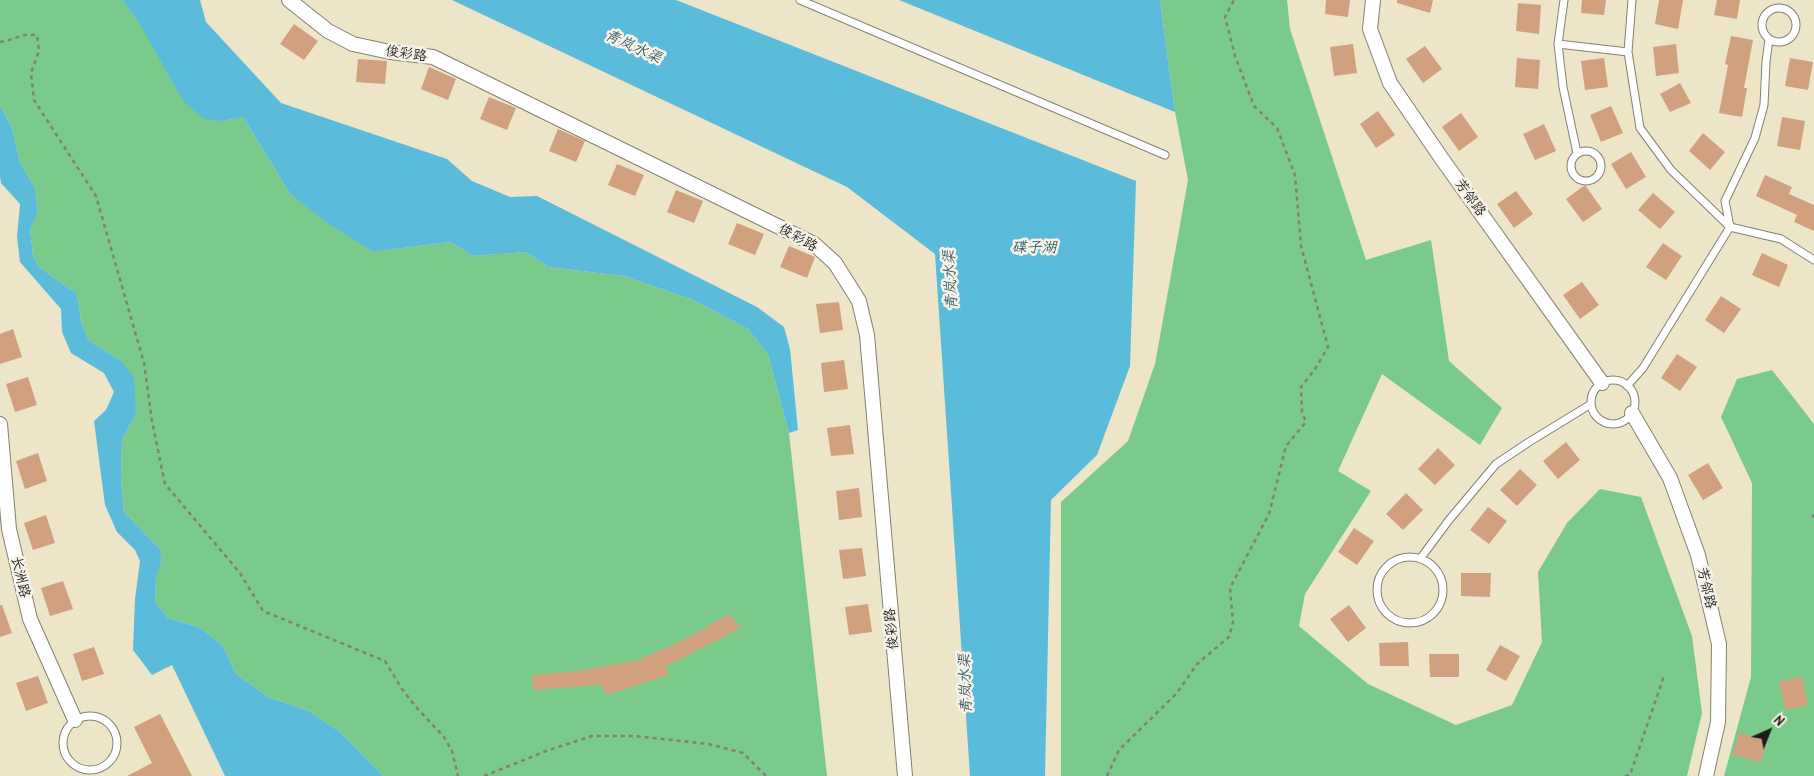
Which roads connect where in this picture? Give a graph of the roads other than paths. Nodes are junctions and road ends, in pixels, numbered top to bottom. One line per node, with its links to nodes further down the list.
1 (289, 0): 20 (street, 俊彩路)
2 (800, 0): 10 (lane)
3 (1373, 0): 13 (street, 芳邻路)
4 (1564, 0): 7 (lane)
5 (1632, 0): 8 (lane)
6 (1769, 39): 6 (lane); 11 (lane)
7 (1558, 44): 8 (lane); 9 (lane)
8 (1628, 52): 11 (lane)
9 (1577, 153): 9 (lane)
10 (1165, 155)
11 (1730, 227): 12 (lane); 14 (lane)
12 (1814, 260)
13 (1602, 383): 14 (lane); 15 (lane)
14 (1627, 386): 16 (lane, 芳邻路)
15 (1591, 404): 16 (lane); 18 (lane)
16 (1632, 413): 21 (street, 芳邻路)
17 (0, 424): 19 (street, 长洲路)
18 (1420, 559): 18 (lane)
19 (75, 720): 19 (lane)
20 (905, 776)
21 (1706, 776)

